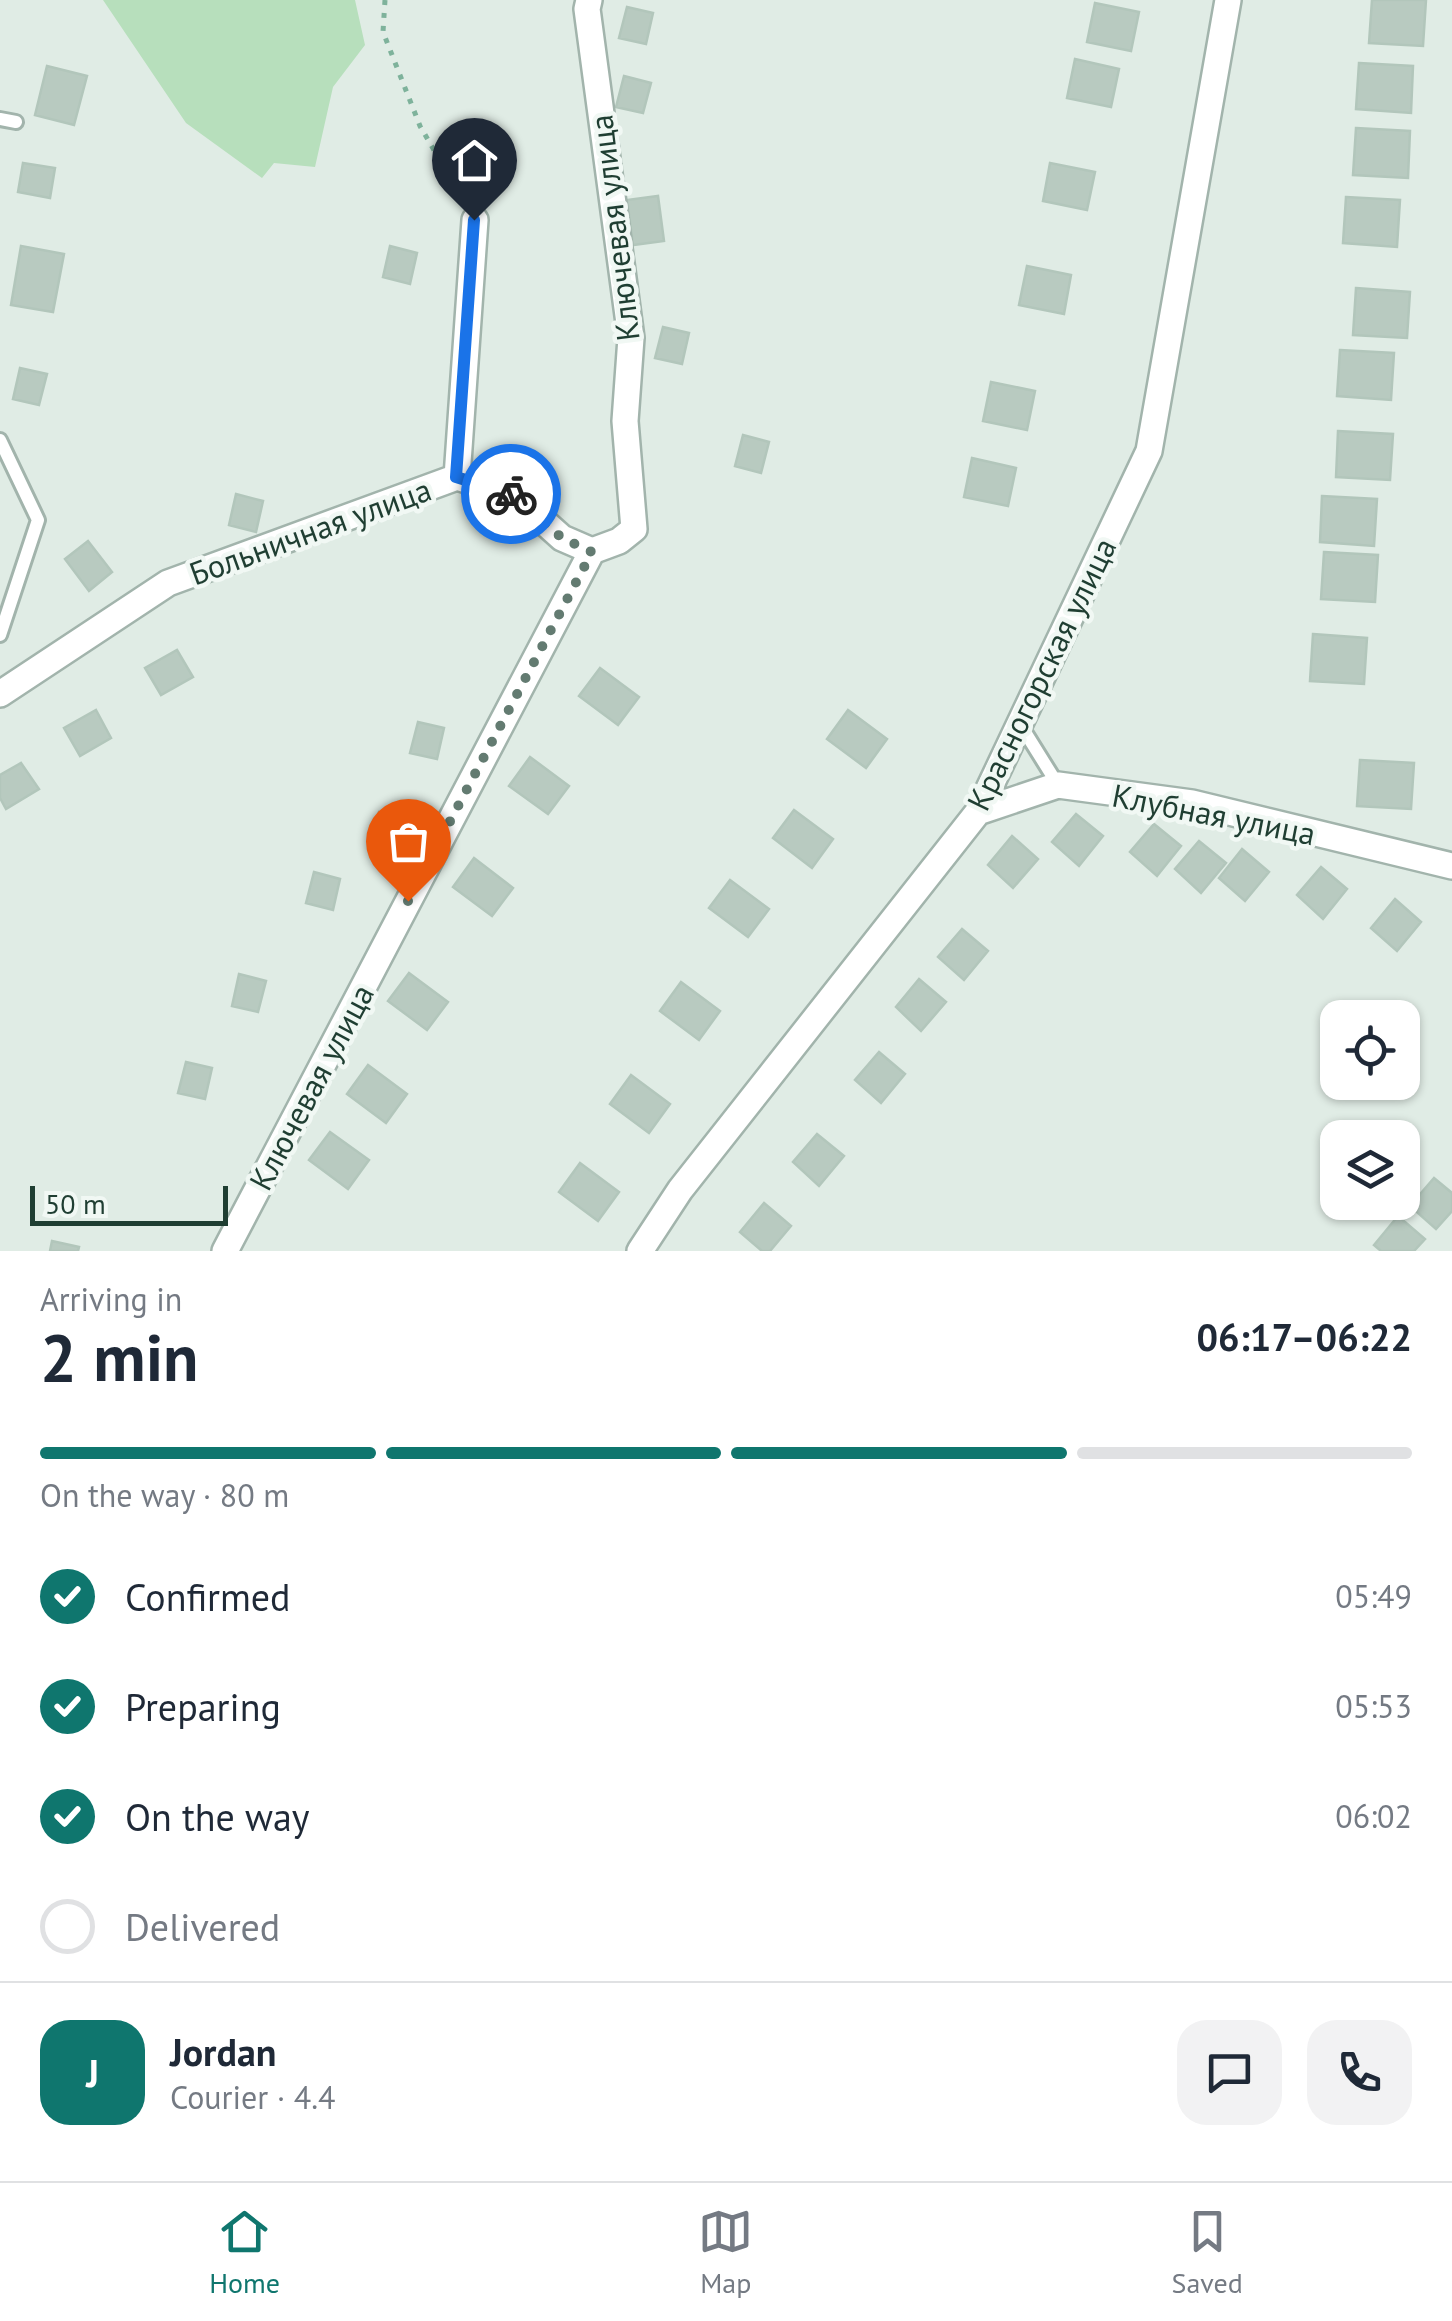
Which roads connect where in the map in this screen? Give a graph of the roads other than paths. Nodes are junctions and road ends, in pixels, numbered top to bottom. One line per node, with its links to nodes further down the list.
1 (589, 0): 8 (street, Ключевая улица)
2 (1228, 0): 11 (street, Красногорская улица)
3 (0, 119): 4 (lane)
4 (16, 122)
5 (474, 220): 7 (street, Больничная улица)
6 (0, 440): 9 (lane)
7 (456, 477): 8 (street); 10 (street, Больничная улица)
8 (592, 552): 15 (street, Ключевая улица)
9 (0, 634)
10 (0, 694)
11 (1019, 724): 12 (lane); 13 (street, Красногорская улица)
12 (1058, 785): 13 (street, Клубная улица); 14 (street, Клубная улица)
13 (978, 812): 16 (street, Красногорская улица)
14 (1452, 866)
15 (225, 1251)
16 (640, 1251)

